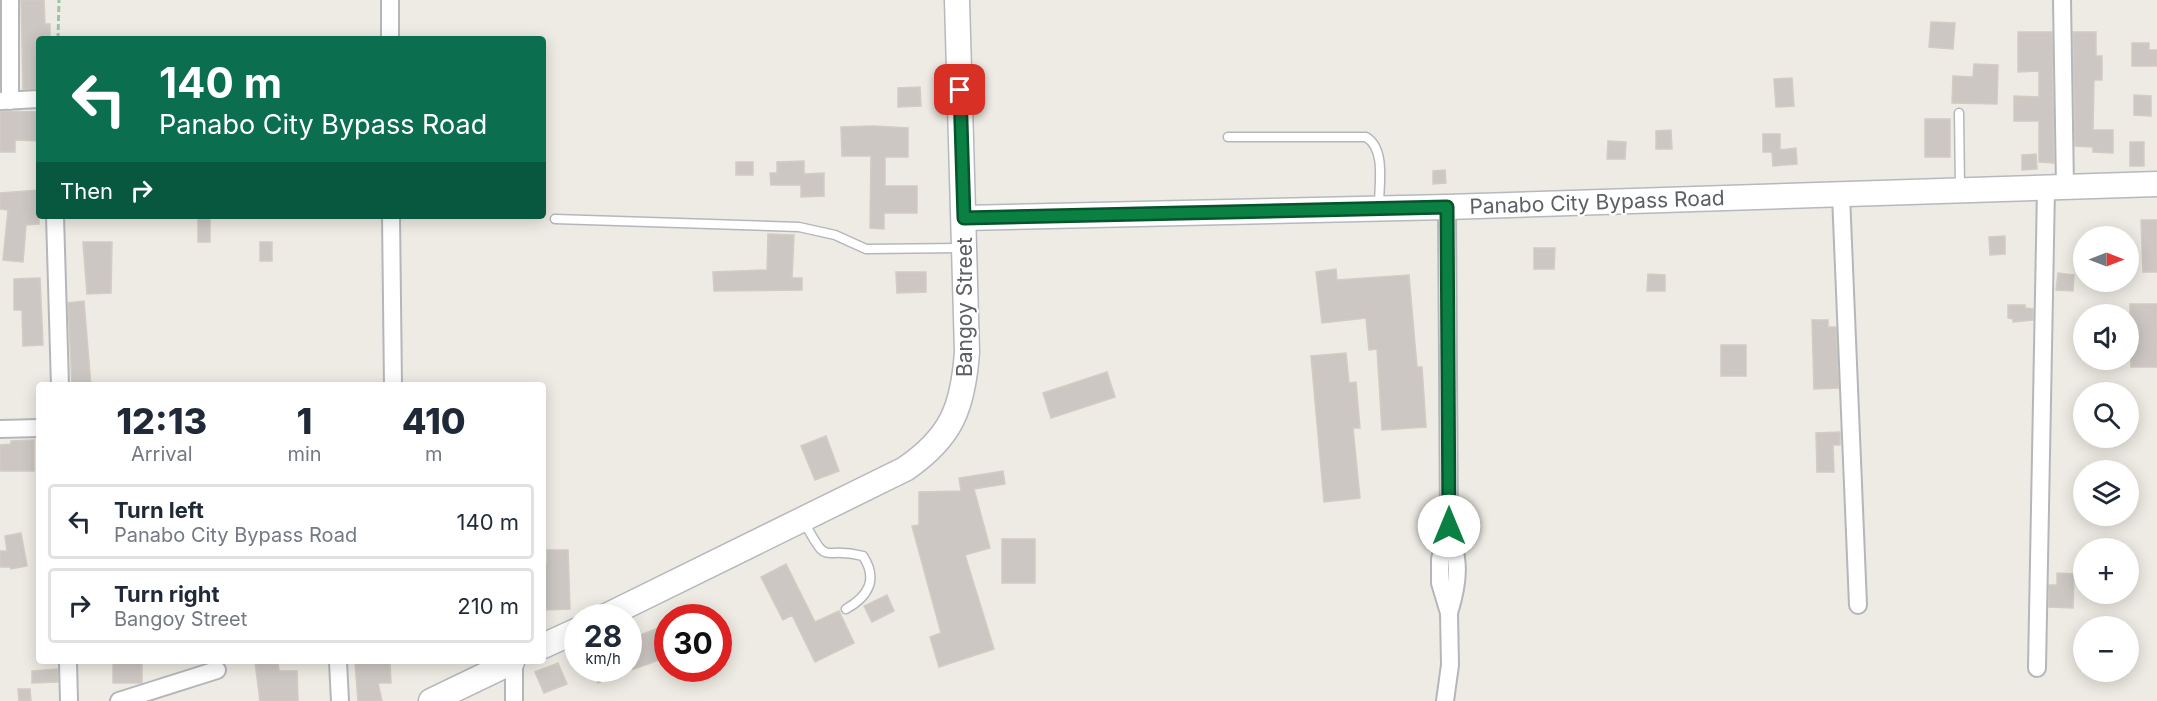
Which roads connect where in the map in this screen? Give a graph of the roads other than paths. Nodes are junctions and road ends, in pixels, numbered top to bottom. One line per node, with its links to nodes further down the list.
1 (10, 0): 7 (street)
2 (390, 0): 5 (street)
3 (957, 0): 16 (main road, Bangoy Street)
4 (2062, 0): 11 (street)
5 (390, 36)
6 (36, 99): 7 (street)
7 (5, 101)
8 (1959, 113): 12 (lane)
9 (1228, 137): 15 (lane)
10 (2157, 184): 11 (main road, Panabo City Bypass Road)
11 (2055, 188): 12 (main road, Panabo City Bypass Road); 35 (street)
12 (1960, 191): 13 (main road, Panabo City Bypass Road)
13 (1840, 195): 14 (main road, Panabo City Bypass Road); 27 (street)
14 (1447, 207): 15 (main road, Panabo City Bypass Road); 42 (street)
15 (1379, 209): 16 (main road, Panabo City Bypass Road)
16 (964, 218): 20 (main road, Bangoy Street)
17 (55, 219): 21 (street)
18 (391, 219): 22 (street)
19 (555, 219): 20 (lane)
20 (964, 248): 25 (main road, Bangoy Street)
21 (60, 382)
22 (393, 382)
23 (36, 428): 24 (street)
24 (0, 429)
25 (803, 520): 26 (main road, Bangoy Street); 28 (lane)
26 (631, 604)
27 (1858, 605)
28 (846, 609)
29 (564, 636): 30 (main road)
30 (546, 645)
31 (68, 664): 37 (street)
32 (338, 664): 39 (street)
33 (509, 664): 40 (main road)
34 (513, 664): 41 (street)
35 (2037, 668)
36 (217, 670): 38 (street)
37 (69, 701)
38 (119, 701)
39 (340, 701)
40 (431, 701)
41 (514, 701)
42 (1445, 701)

